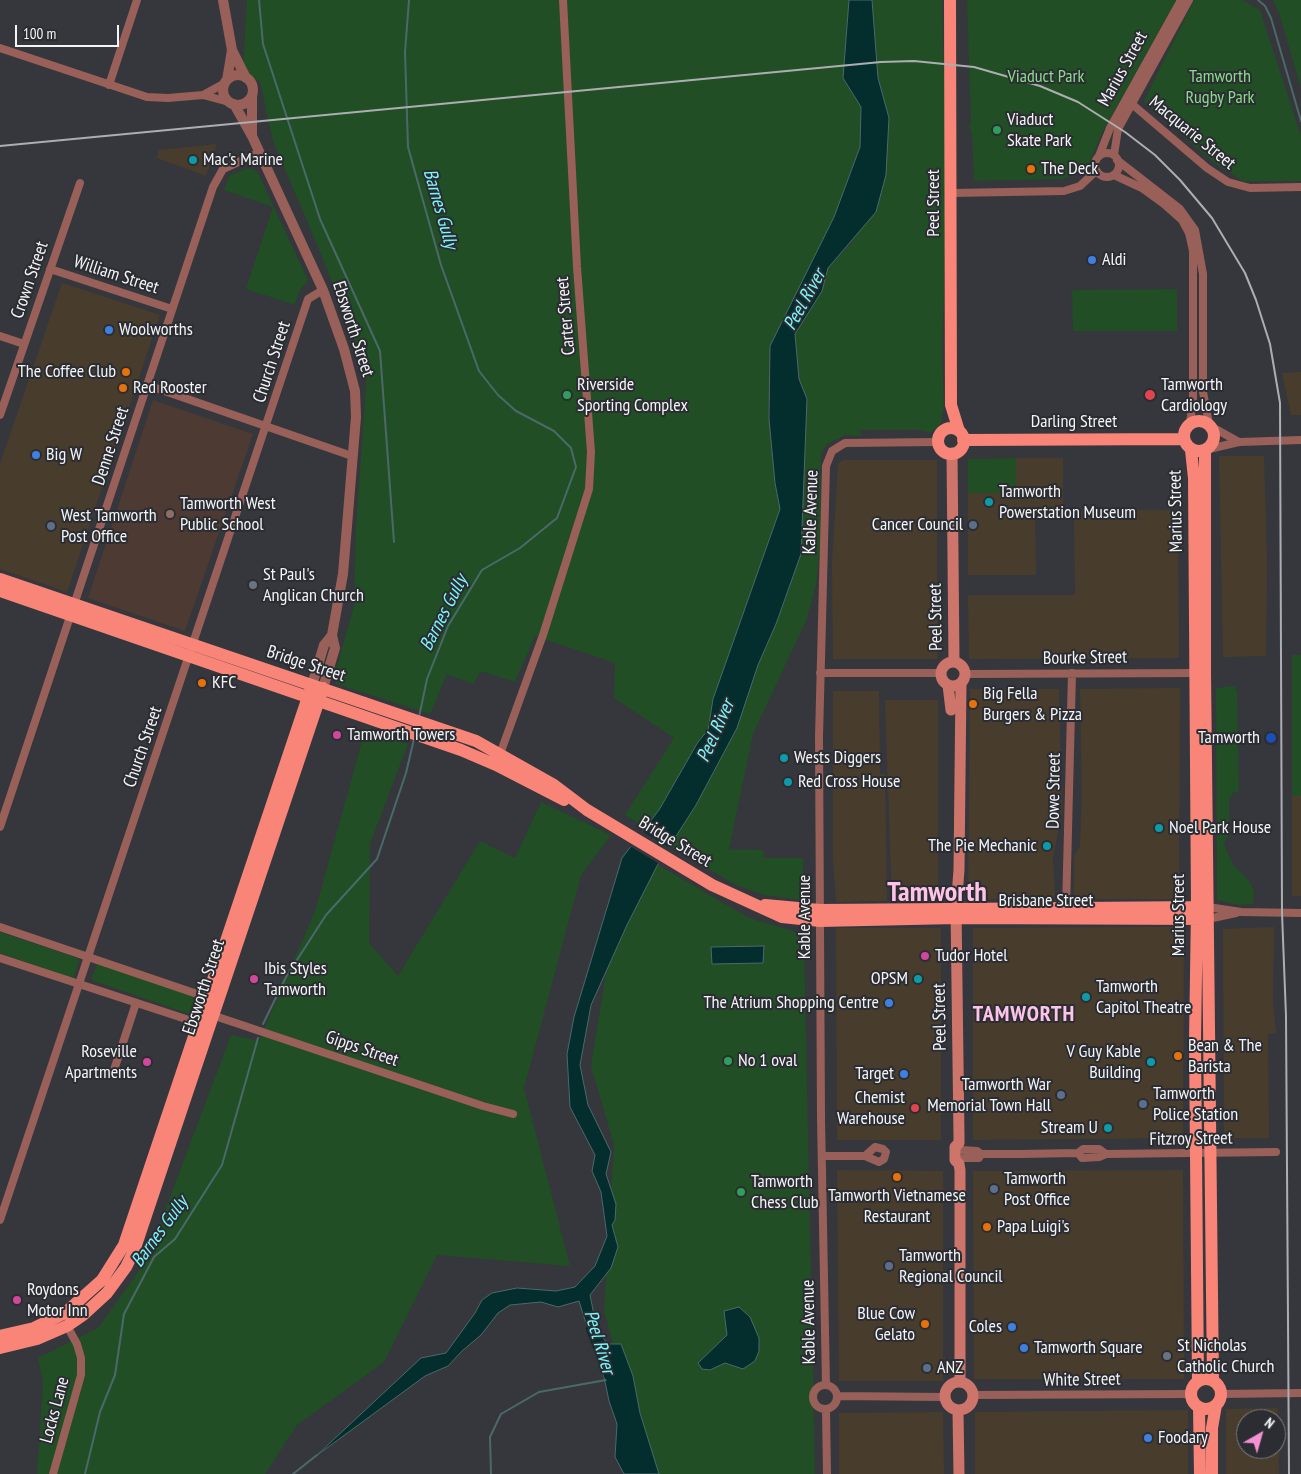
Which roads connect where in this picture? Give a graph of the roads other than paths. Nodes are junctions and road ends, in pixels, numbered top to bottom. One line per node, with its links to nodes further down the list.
1 (137, 0): 11 (street)
2 (223, 0): 8 (street)
3 (563, 0): 56 (street, Carter Street)
4 (950, 0): 24 (main road, Peel Street)
5 (1181, 0): 14 (street, Marius Street)
6 (1189, 0): 14 (street, Marius Street)
7 (0, 48): 11 (street)
8 (232, 50): 9 (street); 10 (street)
9 (246, 78): 10 (street); 13 (street)
10 (226, 81): 12 (street); 15 (street)
11 (109, 85): 12 (street)
12 (203, 95): 15 (street)
13 (252, 95): 15 (street); 16 (street, Ebsworth Street)
14 (1129, 101): 18 (street, Marius Street); 19 (street, Marius Street); 23 (street, Macquarie Street)
15 (232, 103): 16 (street, Ebsworth Street)
16 (252, 136): 17 (street, Ebsworth Street)
17 (258, 153): 26 (street, Ebsworth Street); 27 (street, Denne Street)
18 (1099, 156): 19 (street); 20 (street)
19 (1116, 158): 21 (street); 35 (street)
20 (1096, 171): 21 (street); 24 (street)
21 (1114, 175): 33 (street)
22 (80, 183): 25 (street, Crown Street)
23 (1301, 187)
24 (952, 193): 31 (main road, Peel Street)
25 (50, 269): 27 (street, William Street); 29 (street, Crown Street)
26 (323, 290): 34 (street, Church Street); 43 (street, Ebsworth Street)
27 (172, 309): 30 (street, Denne Street)
28 (0, 336): 29 (street)
29 (24, 344): 32 (street, Crown Street)
30 (147, 385): 34 (street); 46 (street, Denne Street)
31 (952, 405): 36 (main road, Peel Street); 37 (main road, Peel Street)
32 (0, 415)
33 (1190, 424): 35 (main road); 40 (main road)
34 (266, 426): 43 (street); 47 (street, Church Street)
35 (1210, 426): 39 (street); 41 (main road)
36 (941, 436): 37 (main road); 42 (main road); 51 (street, Kable Avenue)
37 (961, 436): 40 (main road, Darling Street); 42 (main road)
38 (1301, 440): 39 (street)
39 (1239, 442): 41 (street)
40 (1188, 444): 41 (main road); 50 (main road, Marius Street)
41 (1207, 450): 50 (main road, Marius Street)
42 (952, 453): 48 (main road, Peel Street)
43 (352, 456): 55 (street, Ebsworth Street)
44 (0, 579): 46 (main road, Bridge Street)
45 (0, 591): 46 (main road, Bridge Street)
46 (72, 610): 47 (main road, Bridge Street); 57 (street, Denne Street)
47 (191, 650): 55 (main road, Bridge Street); 66 (street, Church Street)
48 (954, 661): 49 (main road); 53 (main road)
49 (941, 673): 51 (street); 54 (main road)
50 (1200, 673): 52 (street, Bourke Street); 61 (main road, Marius Street)
51 (820, 674): 64 (street, Kable Avenue)
52 (1072, 674): 53 (street, Bourke Street); 59 (street, Dowe Street)
53 (963, 679): 54 (main road); 58 (main road, Peel Street)
54 (948, 685): 58 (main road, Peel Street)
55 (315, 693): 56 (main road, Bridge Street); 56 (main road, Bridge Street); 69 (main road, Ebsworth Street)
56 (498, 759): 64 (main road, Bridge Street)
57 (0, 827)
58 (956, 892): 63 (main road, Peel Street)
59 (1066, 909): 61 (main road, Brisbane Street); 63 (main road, Brisbane Street)
60 (1241, 912): 61 (street, Brisbane Street); 61 (street, Brisbane Street); 62 (street, Brisbane Street)
61 (1203, 913): 63 (main road, Brisbane Street); 76 (main road, Marius Street); 77 (main road, Marius Street)
62 (1301, 913)
63 (956, 914): 64 (main road, Brisbane Street); 75 (main road, Peel Street)
64 (820, 916): 78 (street, Kable Avenue)
65 (0, 927): 66 (street)
66 (89, 956): 68 (street, Church Street); 69 (street)
67 (0, 958): 68 (street, Gipps Street)
68 (79, 983): 70 (street, Gipps Street); 80 (street, Church Street)
69 (213, 999): 71 (main road, Ebsworth Street)
70 (136, 1003): 71 (street, Gipps Street); 72 (street)
71 (206, 1019): 73 (street, Gipps Street); 81 (main road, Ebsworth Street); 82 (main road, Ebsworth Street)
72 (114, 1070)
73 (513, 1114)
74 (1276, 1152): 77 (street, Fitzroy Street)
75 (961, 1154): 76 (street, Fitzroy Street); 84 (main road, Peel Street)
76 (1197, 1154): 77 (street, Fitzroy Street); 85 (main road, Marius Street)
77 (1212, 1154): 86 (main road, Marius Street)
78 (822, 1156): 79 (street); 87 (street, Kable Avenue)
79 (866, 1156)
80 (0, 1220)
81 (67, 1326): 83 (main road, Ebsworth Street); 97 (street, Locks Lane)
82 (0, 1336)
83 (0, 1348)
84 (960, 1381): 90 (main road); 92 (main road)
85 (1198, 1381): 86 (main road); 89 (main road)
86 (1213, 1381): 93 (main road)
87 (826, 1385): 91 (street); 95 (street)
88 (1301, 1393): 93 (street)
89 (1191, 1394): 90 (street, White Street); 94 (main road)
90 (973, 1395): 96 (main road)
91 (837, 1396): 92 (street); 95 (street)
92 (944, 1397): 96 (main road)
93 (1218, 1399): 94 (main road); 101 (main road)
94 (1199, 1407): 100 (main road)
95 (826, 1409): 98 (street)
96 (958, 1411): 99 (main road)
97 (53, 1474)
98 (827, 1474)
99 (960, 1474)
100 (1200, 1474)
101 (1212, 1474)

